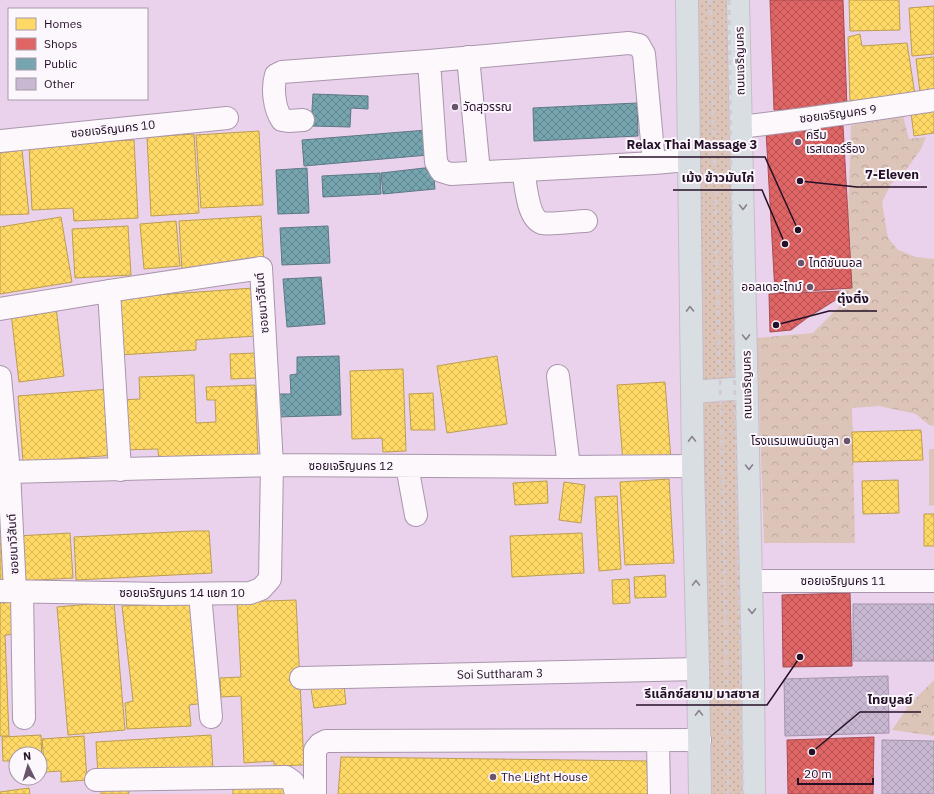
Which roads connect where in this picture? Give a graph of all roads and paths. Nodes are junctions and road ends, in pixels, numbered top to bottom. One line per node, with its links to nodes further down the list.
1 (687, 0): 10 (main road)
2 (738, 0): 8 (main road, ถนนเจริญนคร)
3 (468, 57): 4 (street); 11 (street); 13 (street)
4 (429, 61): 7 (street); 13 (street)
5 (934, 100): 8 (street, ซอยเจริญนคร 9)
6 (227, 118): 9 (street, ซอยเจริญนคร 10)
7 (303, 120)
8 (741, 127): 19 (main road, ถนนเจริญนคร, one-way to 19)
9 (0, 141)
10 (688, 160): 11 (street); 20 (main road, one-way to 10)
11 (654, 163): 12 (street)
12 (523, 170): 13 (street); 14 (street)
13 (479, 172)
14 (586, 221)
15 (109, 291): 16 (street, ซอยนาวีสันต์); 21 (street, ซอยนาวีสันต์); 25 (street)
16 (0, 309)
17 (558, 376): 24 (street)
18 (0, 377): 26 (street, ซอยนาวีสันต์)
19 (747, 388): 20 (main road); 28 (main road, ถนนเจริญนคร, one-way to 28)
20 (692, 392): 23 (main road, one-way to 20)
21 (272, 465): 22 (street, ซอยเจริญนคร 12); 25 (street, ซอยเจริญนคร 12); 31 (street, ซอยเจริญนคร 14 แยก 10)
22 (407, 466): 24 (street, ซอยเจริญนคร 12); 27 (street)
23 (693, 466): 24 (street, ซอยเจริญนคร 12); 32 (main road, one-way to 23)
24 (569, 467)
25 (120, 470): 26 (street, ซอยเจริญนคร 12)
26 (9, 472): 30 (street, ซอยนาวีสันต์)
27 (416, 515)
28 (752, 581): 29 (street, ซอยเจริญนคร 11); 44 (main road, ถนนเจริญนคร, one-way to 44)
29 (934, 581)
30 (12, 591): 31 (street, ซอยเจริญนคร 14 แยก 10); 35 (street, ซอยนาวีสันต์)
31 (200, 594): 34 (street)
32 (698, 669): 33 (street, Soi Suttharam 3); 36 (main road, one-way to 32)
33 (301, 678)
34 (211, 717)
35 (24, 718)
36 (700, 740): 37 (street); 43 (main road)
37 (658, 741): 41 (street); 42 (street)
38 (96, 780): 39 (street)
39 (137, 787): 40 (street)
40 (296, 794)
41 (315, 794)
42 (659, 794)
43 (700, 794)
44 (754, 794)

